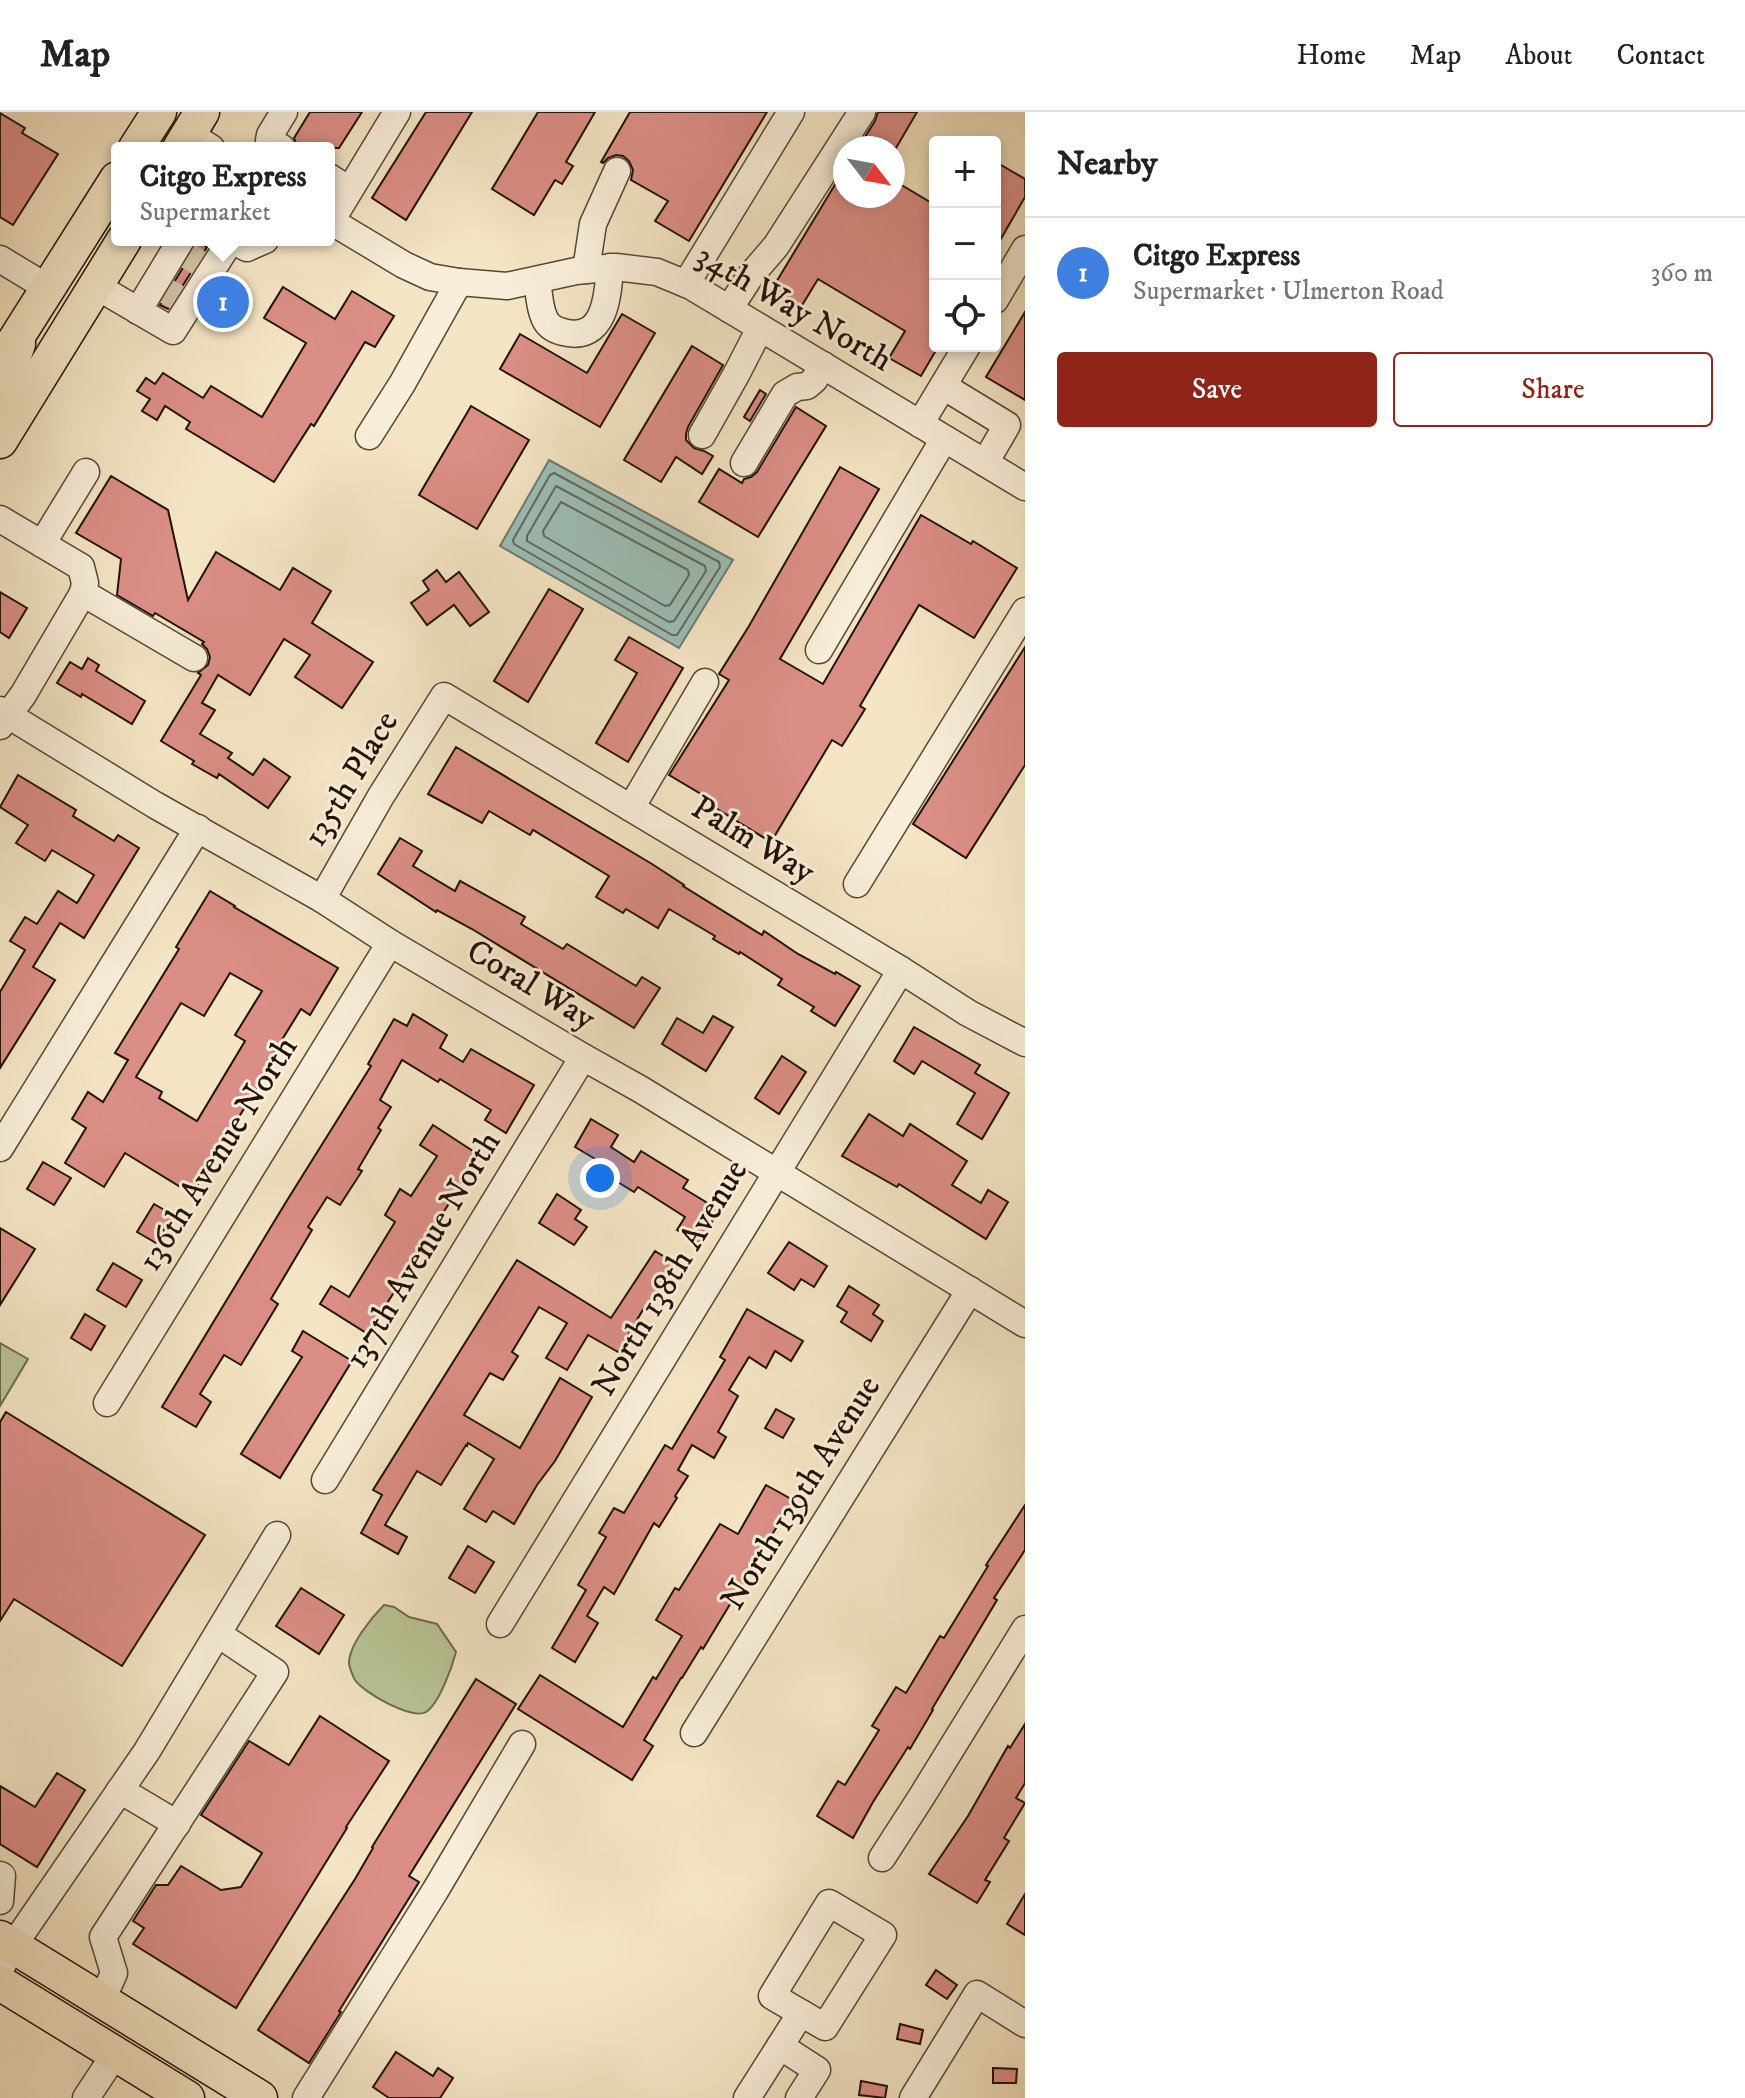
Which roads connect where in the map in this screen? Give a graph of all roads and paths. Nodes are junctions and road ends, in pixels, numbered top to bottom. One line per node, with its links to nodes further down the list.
1 (284, 112): 7 (street)
2 (397, 112): 9 (street)
3 (791, 112): 20 (street)
4 (862, 112): 24 (street)
5 (154, 114): 6 (main road)
6 (139, 142)
7 (272, 142)
8 (617, 171): 16 (street)
9 (339, 184)
10 (111, 188): 22 (main road)
11 (335, 224): 19 (street, 34th Way North)
12 (120, 246): 21 (main road)
13 (222, 246): 17 (street)
14 (1025, 249): 23 (street)
15 (0, 259): 22 (street)
16 (598, 269): 18 (street, 34th Way North); 18 (street); 20 (street, 34th Way North)
17 (182, 273): 25 (street); 25 (street)
18 (537, 280): 19 (street, 34th Way North)
19 (459, 282): 36 (street)
20 (686, 284): 24 (street, 34th Way North)
21 (96, 286): 25 (street); 37 (main road)
22 (48, 288): 26 (main road)
23 (1001, 290)
24 (729, 309): 27 (street, 34th Way North)
25 (138, 311)
26 (23, 328): 29 (main road); 32 (main road)
27 (760, 328): 30 (street, 34th Way North); 35 (street)
28 (963, 352): 31 (street)
29 (0, 364)
30 (823, 365): 34 (street, 34th Way North); 39 (street)
31 (943, 386): 33 (street); 34 (street)
32 (0, 396)
33 (976, 405): 38 (street); 40 (street)
34 (920, 424): 38 (street, 34th Way North)
35 (702, 435)
36 (369, 436)
37 (0, 441)
38 (948, 441): 40 (street, 34th Way North); 47 (street)
39 (744, 463)
40 (985, 463): 42 (street, 34th Way North)
41 (86, 472): 44 (street)
42 (1025, 487)
43 (0, 519): 44 (street)
44 (42, 544): 45 (street)
45 (83, 593): 48 (street); 51 (street)
46 (1025, 611): 54 (street)
47 (819, 650)
48 (194, 658)
49 (705, 682): 52 (street)
50 (444, 696): 52 (street, Palm Way); 55 (street, 135th Place)
51 (2, 717): 53 (street, Coral Way)
52 (631, 808): 57 (street, Palm Way)
53 (198, 828): 55 (street, Coral Way); 60 (street)
54 (857, 884)
55 (322, 899): 56 (street, Coral Way)
56 (390, 943): 59 (street, Coral Way); 64 (street, 136th Avenue North)
57 (901, 970): 58 (street, Palm Way); 61 (street, North 138th Avenue)
58 (1025, 1043)
59 (583, 1057): 61 (street, Coral Way); 65 (street, 137th Avenue North)
60 (0, 1148)
61 (777, 1172): 62 (street, Coral Way); 67 (street, North 138th Avenue)
62 (970, 1290): 63 (street, Coral Way); 70 (street, North 139th Avenue)
63 (1025, 1324)
64 (107, 1403)
65 (325, 1480)
66 (277, 1535): 69 (street)
67 (500, 1624)
68 (1025, 1629): 74 (street)
69 (218, 1634): 72 (street); 73 (street)
70 (694, 1733)
71 (522, 1744): 87 (street)
72 (120, 1790): 73 (street); 77 (street)
73 (177, 1824): 79 (street)
74 (882, 1858)
75 (0, 1875): 76 (street)
76 (0, 1901)
77 (4, 1951): 79 (main road)
78 (0, 1983): 83 (main road)
79 (102, 2000): 86 (main road)
80 (801, 2013): 80 (street); 82 (street)
81 (1025, 2024): 90 (street)
82 (780, 2046): 88 (street); 89 (street)
83 (115, 2054): 84 (street); 85 (main road)
84 (86, 2098)
85 (187, 2098)
86 (260, 2098)
87 (306, 2098)
88 (747, 2098)
89 (799, 2098)
90 (913, 2098)

